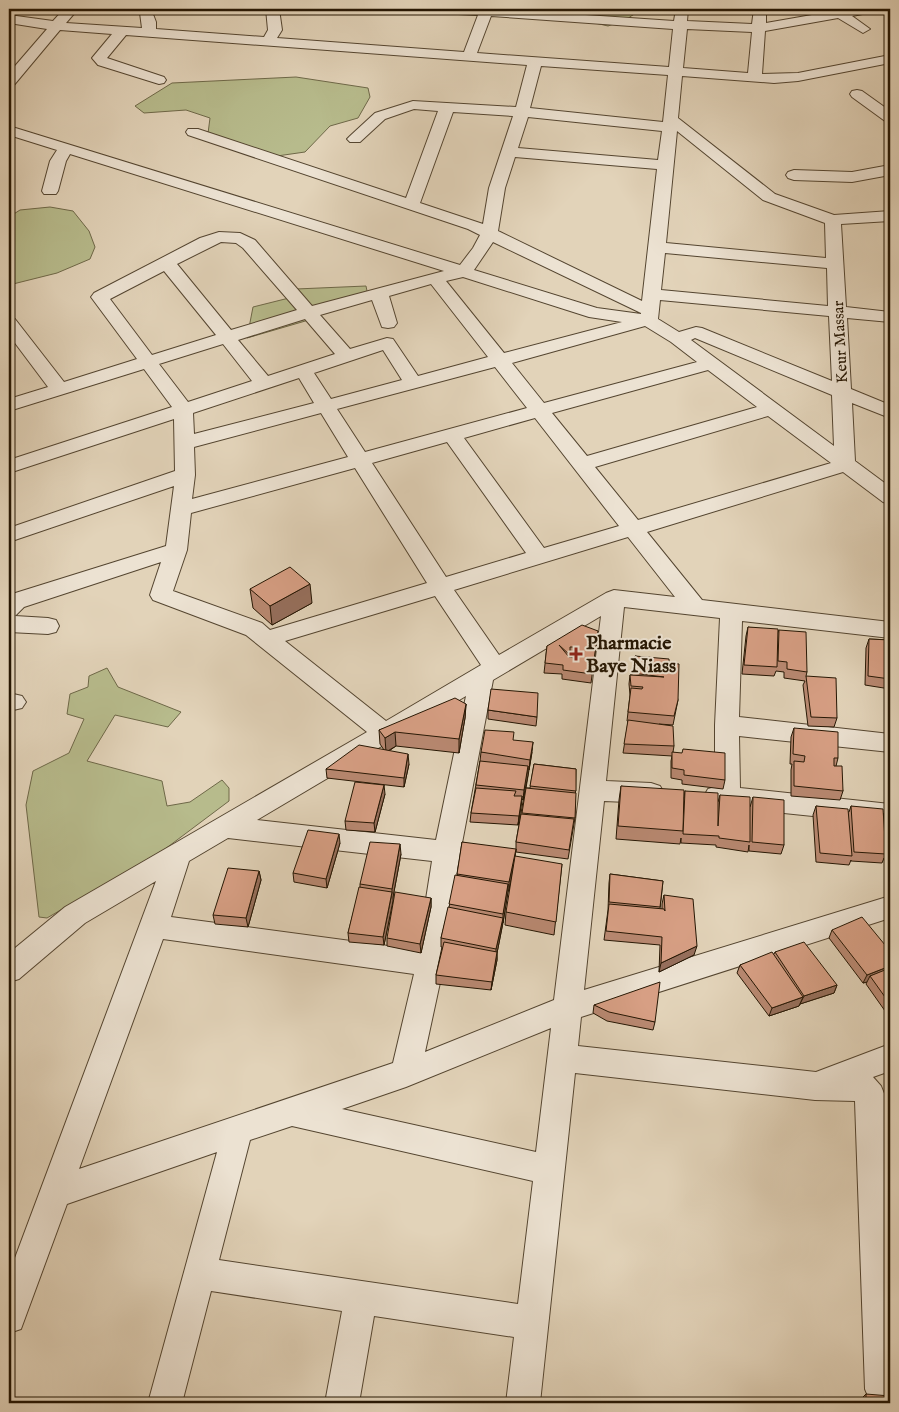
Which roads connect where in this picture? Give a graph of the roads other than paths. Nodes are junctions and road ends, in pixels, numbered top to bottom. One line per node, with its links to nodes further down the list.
1 (72, 9): 14 (street)
2 (143, 9): 17 (street)
3 (273, 9): 19 (street)
4 (438, 9): 8 (street)
5 (682, 9): 12 (street)
6 (760, 9): 13 (street)
7 (868, 9): 9 (street)
8 (487, 10): 10 (street); 20 (street)
9 (837, 11): 13 (street); 15 (street)
10 (549, 12): 12 (street)
11 (9, 19): 14 (street)
12 (680, 25): 13 (street); 23 (street)
13 (759, 28): 24 (street)
14 (54, 29): 16 (street); 18 (street); 26 (street)
15 (863, 29)
16 (122, 31): 17 (street); 25 (street)
17 (149, 33): 19 (street)
18 (18, 34)
19 (268, 42): 20 (street)
20 (469, 56): 22 (street)
21 (890, 59): 24 (street)
22 (535, 62): 23 (street); 29 (street)
23 (676, 72): 24 (street); 31 (street)
24 (755, 78)
25 (159, 80)
26 (9, 82)
27 (857, 94): 30 (street)
28 (447, 107): 29 (street); 34 (street); 41 (street)
29 (522, 112): 31 (street); 36 (street)
30 (890, 118)
31 (670, 123): 37 (street); 43 (street)
32 (9, 130): 35 (street)
33 (193, 132): 41 (street)
34 (355, 139)
35 (66, 148): 40 (street); 48 (street)
36 (508, 152): 37 (street); 44 (street)
37 (666, 165): 45 (street)
38 (890, 170): 39 (street)
39 (794, 175)
40 (50, 191)
41 (412, 204): 44 (street)
42 (890, 216): 43 (street)
43 (833, 220): 47 (street, Keur Massar)
44 (489, 234): 48 (street); 51 (street)
45 (657, 247): 47 (street); 51 (street)
46 (166, 262): 52 (street); 57 (street); 61 (street)
47 (835, 264): 53 (street, Keur Massar)
48 (463, 272): 49 (street); 51 (street)
49 (435, 278): 50 (street); 60 (street)
50 (379, 293): 52 (street); 56 (street)
51 (650, 309): 53 (street); 58 (street); 60 (street)
52 (309, 312): 57 (street); 59 (street)
53 (838, 313): 54 (street); 67 (street, Keur Massar)
54 (890, 317)
55 (9, 322): 66 (street)
56 (388, 323)
57 (227, 337): 61 (street); 64 (street)
58 (677, 338): 62 (street); 67 (street)
59 (346, 356): 63 (street); 65 (street)
60 (500, 360): 65 (street); 72 (street)
61 (148, 362): 66 (street); 70 (street)
62 (710, 364): 71 (street); 72 (street)
63 (303, 370): 64 (street); 69 (street)
64 (264, 383): 70 (street)
65 (414, 383): 69 (street)
66 (60, 390): 68 (street)
67 (841, 392): 73 (street); 78 (street, Keur Massar)
68 (9, 405)
69 (326, 407): 75 (street); 76 (street)
70 (183, 409): 75 (street); 79 (street)
71 (770, 409): 77 (street); 78 (street)
72 (540, 411): 74 (street); 77 (street)
73 (890, 412)
74 (452, 435): 76 (street); 86 (street)
75 (184, 443): 80 (street)
76 (360, 461): 82 (street); 87 (street)
77 (582, 464): 83 (street)
78 (844, 464): 81 (street); 83 (street)
79 (9, 467)
80 (185, 475): 82 (street); 84 (street)
81 (890, 497)
82 (181, 509): 85 (street)
83 (633, 528): 86 (street); 89 (street)
84 (9, 535)
85 (176, 550): 90 (street); 95 (street)
86 (539, 556): 87 (street)
87 (440, 586): 95 (street); 96 (street)
88 (614, 598): 89 (street); 96 (street); 100 (street)
89 (695, 607): 91 (street)
90 (9, 610)
91 (731, 611): 94 (street); 97 (street)
92 (9, 624): 93 (street)
93 (48, 626)
94 (890, 630)
95 (266, 638): 98 (street)
96 (488, 672): 98 (street); 106 (street)
97 (726, 725): 99 (street); 103 (street)
98 (385, 733): 105 (street)
99 (890, 743)
100 (593, 791): 101 (street); 113 (street)
101 (670, 794)
102 (699, 795): 103 (street)
103 (728, 797): 104 (street)
104 (890, 814)
105 (224, 827): 106 (street); 107 (street)
106 (447, 852): 108 (street); 111 (street)
107 (178, 855): 110 (street); 112 (street)
108 (486, 859)
109 (890, 906): 113 (street)
110 (154, 926): 111 (street); 121 (street)
111 (430, 964): 116 (street)
112 (9, 970)
113 (568, 1008): 115 (street); 116 (street)
114 (890, 1057): 117 (street)
115 (562, 1058): 117 (street); 120 (street)
116 (406, 1073): 118 (street)
117 (815, 1086): 126 (street)
118 (292, 1112): 119 (street); 120 (street)
119 (238, 1130): 121 (street); 122 (street)
120 (550, 1170): 125 (street)
121 (56, 1192): 124 (street)
122 (200, 1273): 123 (street); 127 (street)
123 (361, 1297): 125 (street); 128 (street)
124 (9, 1317)
125 (532, 1323): 129 (street)
126 (890, 1391)
127 (165, 1403)
128 (342, 1403)
129 (523, 1403)

